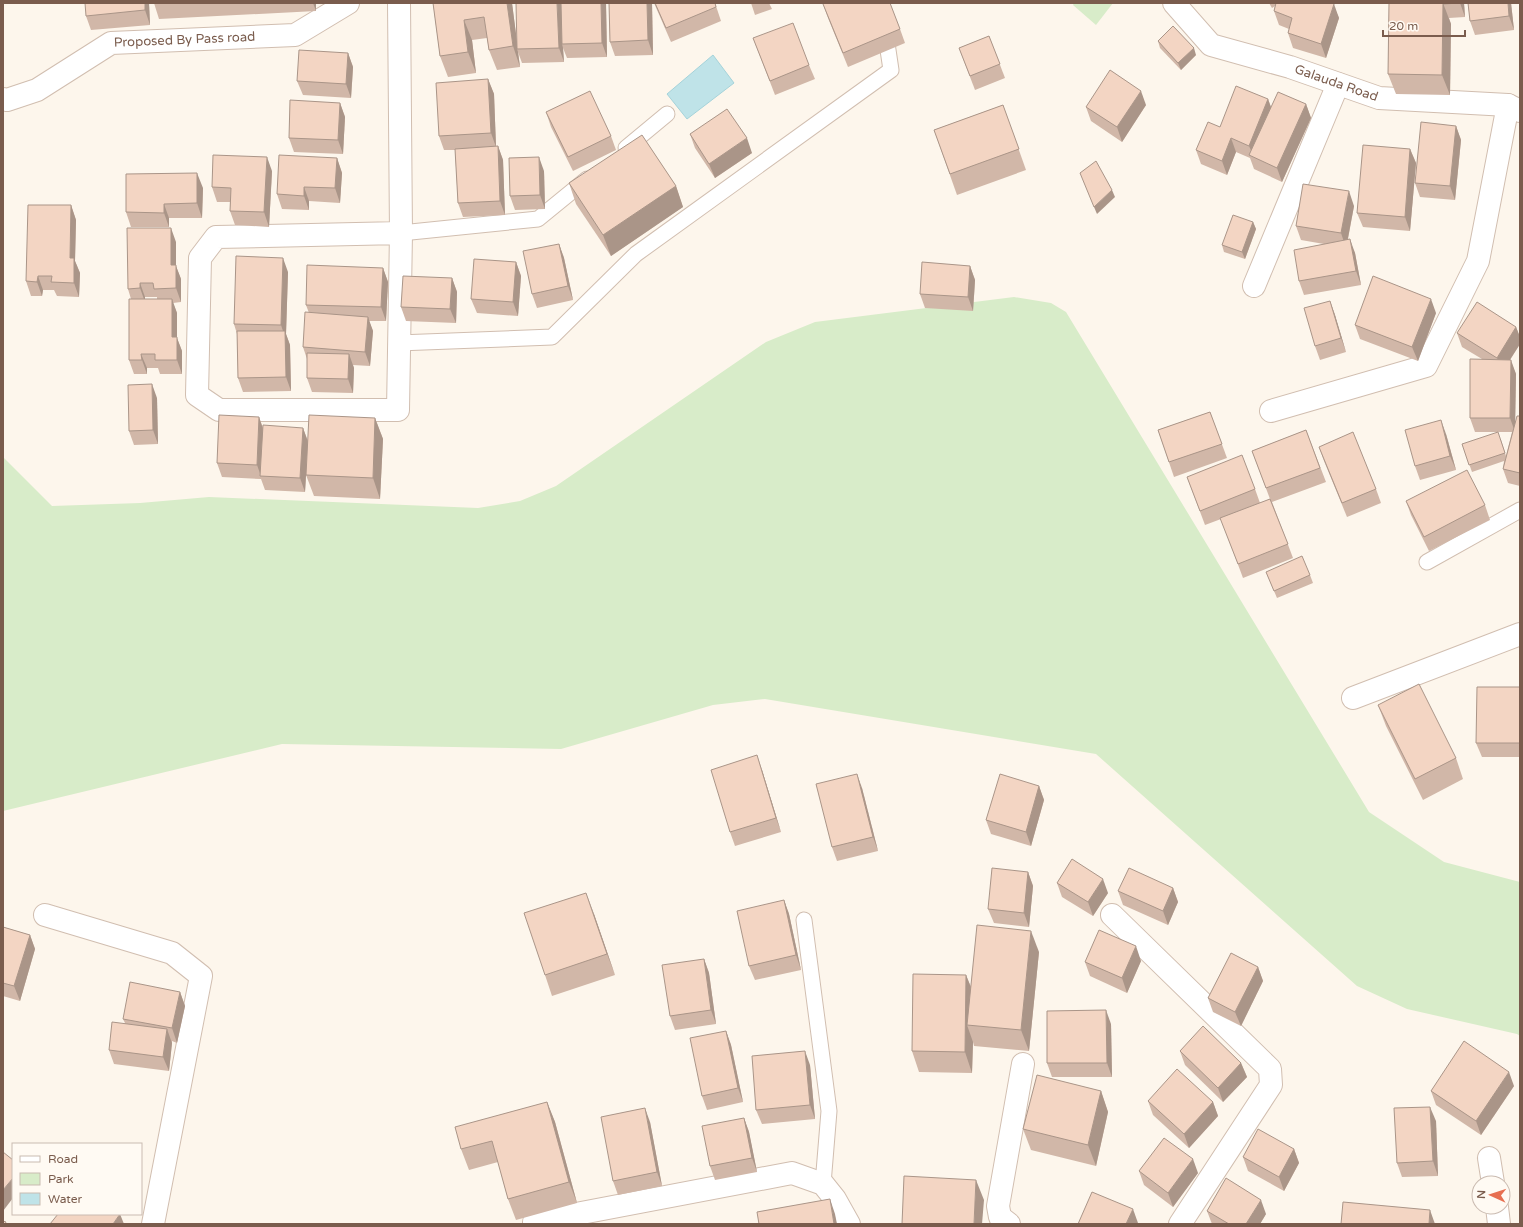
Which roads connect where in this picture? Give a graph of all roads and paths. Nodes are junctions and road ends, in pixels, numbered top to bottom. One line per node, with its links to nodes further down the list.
1 (348, 3): 6 (street, Proposed By Pass road)
2 (399, 3): 11 (street)
3 (881, 3): 13 (lane)
4 (1174, 3): 5 (street, Galauda Road)
5 (1338, 84): 7 (street, Galauda Road); 12 (street)
6 (3, 99)
7 (1514, 108): 14 (street)
8 (667, 114): 9 (lane)
9 (612, 159)
10 (600, 169): 11 (lane)
11 (402, 234): 13 (street); 13 (street)
12 (1254, 286)
13 (398, 343)
14 (1271, 411)
15 (1520, 510): 16 (lane)
16 (1428, 562)
17 (1520, 634): 18 (street)
18 (1353, 698)
19 (45, 915): 27 (street)
20 (1112, 915): 30 (street)
21 (804, 920): 25 (lane)
22 (1023, 1064): 29 (street)
23 (1489, 1158): 24 (street)
24 (1492, 1175)
25 (823, 1184): 26 (street); 28 (street)
26 (534, 1222)
27 (153, 1224)
28 (849, 1224)
29 (1009, 1224)
30 (1180, 1224)

